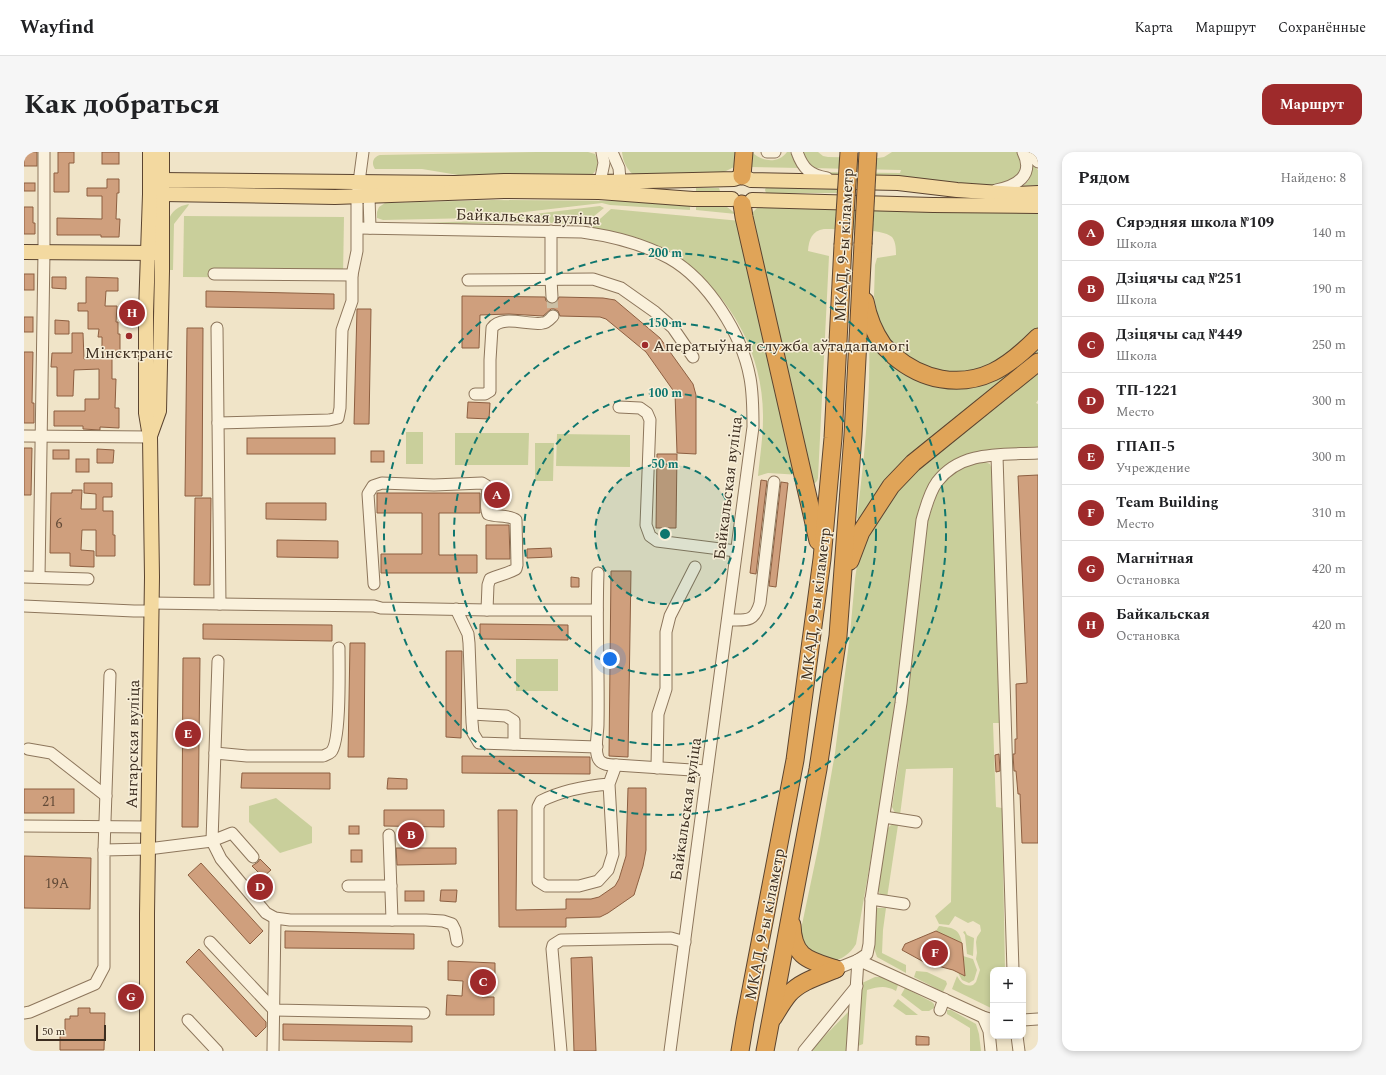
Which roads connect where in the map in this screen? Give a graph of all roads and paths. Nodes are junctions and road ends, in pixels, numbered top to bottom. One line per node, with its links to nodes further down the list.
1 (44, 152): 32 (street)
2 (150, 152): 18 (main road, Ангарская вуліца)
3 (162, 152): 18 (main road, Ангарская вуліца)
4 (363, 152): 19 (street)
5 (602, 152): 21 (street)
6 (744, 152): 16 (highway)
7 (767, 152): 8 (street)
8 (775, 152)
9 (797, 152): 20 (street)
10 (849, 152): 55 (highway, МКАД, 9-ы кіламетр, bridge)
11 (868, 152): 37 (highway, МКАД, 9-ы кіламетр, bridge)
12 (1022, 152): 22 (street)
13 (1027, 152): 15 (street)
14 (613, 153): 17 (street)
15 (1038, 162)
16 (743, 178): 17 (main road); 20 (main road); 26 (main road); 26 (main road)
17 (620, 180): 21 (main road)
18 (156, 182): 19 (main road); 24 (main road, Ангарская вуліца); 33 (main road, Ангарская вуліца)
19 (360, 182): 21 (main road); 25 (street)
20 (848, 182): 22 (main road)
21 (599, 187): 25 (main road); 26 (main road)
22 (988, 192): 23 (main road)
23 (1038, 193)
24 (163, 194): 25 (main road); 33 (main road, Ангарская вуліца)
25 (363, 197): 28 (street); 29 (street)
26 (742, 201): 27 (main road); 55 (highway)
27 (1038, 206)
28 (358, 228): 29 (street, Байкальская вуліца); 35 (street)
29 (370, 228): 30 (street, Байкальская вуліца)
30 (551, 231): 36 (street); 54 (street, Байкальская вуліца)
31 (24, 252): 32 (main road)
32 (44, 252): 33 (main road); 49 (street)
33 (156, 254): 50 (main road, Ангарская вуліца)
34 (214, 274): 35 (street)
35 (352, 275): 47 (street)
36 (551, 279): 38 (street); 39 (street); 43 (street)
37 (861, 279): 42 (highway); 60 (highway, МКАД, 9-ы кіламетр)
38 (468, 280)
39 (552, 297)
40 (553, 316): 45 (street)
41 (217, 328): 47 (street)
42 (1038, 337)
43 (693, 357)
44 (1038, 362): 60 (highway)
45 (475, 394)
46 (620, 407): 54 (street)
47 (218, 423): 63 (street)
48 (24, 436): 49 (street)
49 (41, 436): 50 (street); 59 (street)
50 (150, 437): 65 (main road, Ангарская вуліца)
51 (1038, 453): 52 (street)
52 (996, 456): 83 (street); 104 (street)
53 (774, 482): 69 (street)
54 (736, 551): 69 (street, Байкальская вуліца)
55 (822, 559): 123 (highway, МКАД, 9-ы кіламетр)
56 (695, 567): 79 (street)
57 (598, 573): 68 (street)
58 (24, 577): 59 (street)
59 (39, 577): 61 (street)
60 (843, 578): 97 (highway, МКАД, 9-ы кіламетр)
61 (88, 579)
62 (374, 584): 67 (street)
63 (220, 604): 65 (street); 66 (street)
64 (24, 606): 65 (street)
65 (151, 607): 87 (main road, Ангарская вуліца)
66 (456, 609): 67 (street); 73 (street)
67 (487, 610): 68 (street)
68 (597, 610): 75 (street)
69 (728, 620): 80 (street, Байкальская вуліца)
70 (339, 648): 77 (street)
71 (218, 661): 77 (street)
72 (110, 675): 82 (street)
73 (472, 714): 74 (street); 74 (street)
74 (514, 744): 75 (street)
75 (597, 747): 78 (street)
76 (28, 749): 82 (street)
77 (216, 753): 89 (street)
78 (616, 765): 79 (street); 81 (street)
79 (657, 768): 80 (street)
80 (708, 771): 102 (street, Байкальская вуліца)
81 (609, 784): 81 (street)
82 (106, 796): 86 (street)
83 (884, 817): 84 (street); 95 (street)
84 (916, 822)
85 (24, 826): 86 (street)
86 (105, 827): 87 (street); 91 (street)
87 (148, 827): 90 (main road, Ангарская вуліца)
88 (389, 834): 94 (street)
89 (212, 841): 90 (street); 92 (street); 98 (street)
90 (148, 849): 91 (street); 118 (main road, Ангарская вуліца)
91 (104, 850): 110 (street)
92 (252, 857)
93 (348, 886): 94 (street)
94 (391, 886): 99 (street)
95 (871, 899): 96 (street); 103 (street)
96 (904, 904)
97 (792, 909): 105 (highway); 116 (highway, МКАД, 9-ы кіламетр)
98 (274, 918): 99 (street); 108 (street)
99 (392, 920): 100 (street)
100 (457, 941)
101 (210, 942): 108 (street)
102 (685, 942): 121 (street); 122 (street, Байкальская вуліца)
103 (858, 960): 105 (street); 106 (street); 107 (street)
104 (1013, 967)
105 (836, 969): 116 (highway)
106 (857, 986): 125 (street); 126 (street)
107 (944, 999): 109 (street); 112 (street)
108 (274, 1010): 111 (street); 120 (street)
109 (940, 1010)
110 (24, 1013)
111 (424, 1013)
112 (988, 1018): 127 (street)
113 (1038, 1019): 115 (street)
114 (188, 1020): 119 (street)
115 (1026, 1020)
116 (769, 1023): 124 (highway, МКАД, 9-ы кіламетр)
117 (1017, 1039): 128 (street)
118 (147, 1051)
119 (218, 1051)
120 (273, 1051)
121 (561, 1051)
122 (670, 1051)
123 (740, 1051)
124 (765, 1051)
125 (804, 1051)
126 (852, 1051)
127 (991, 1051)
128 (1019, 1051)

